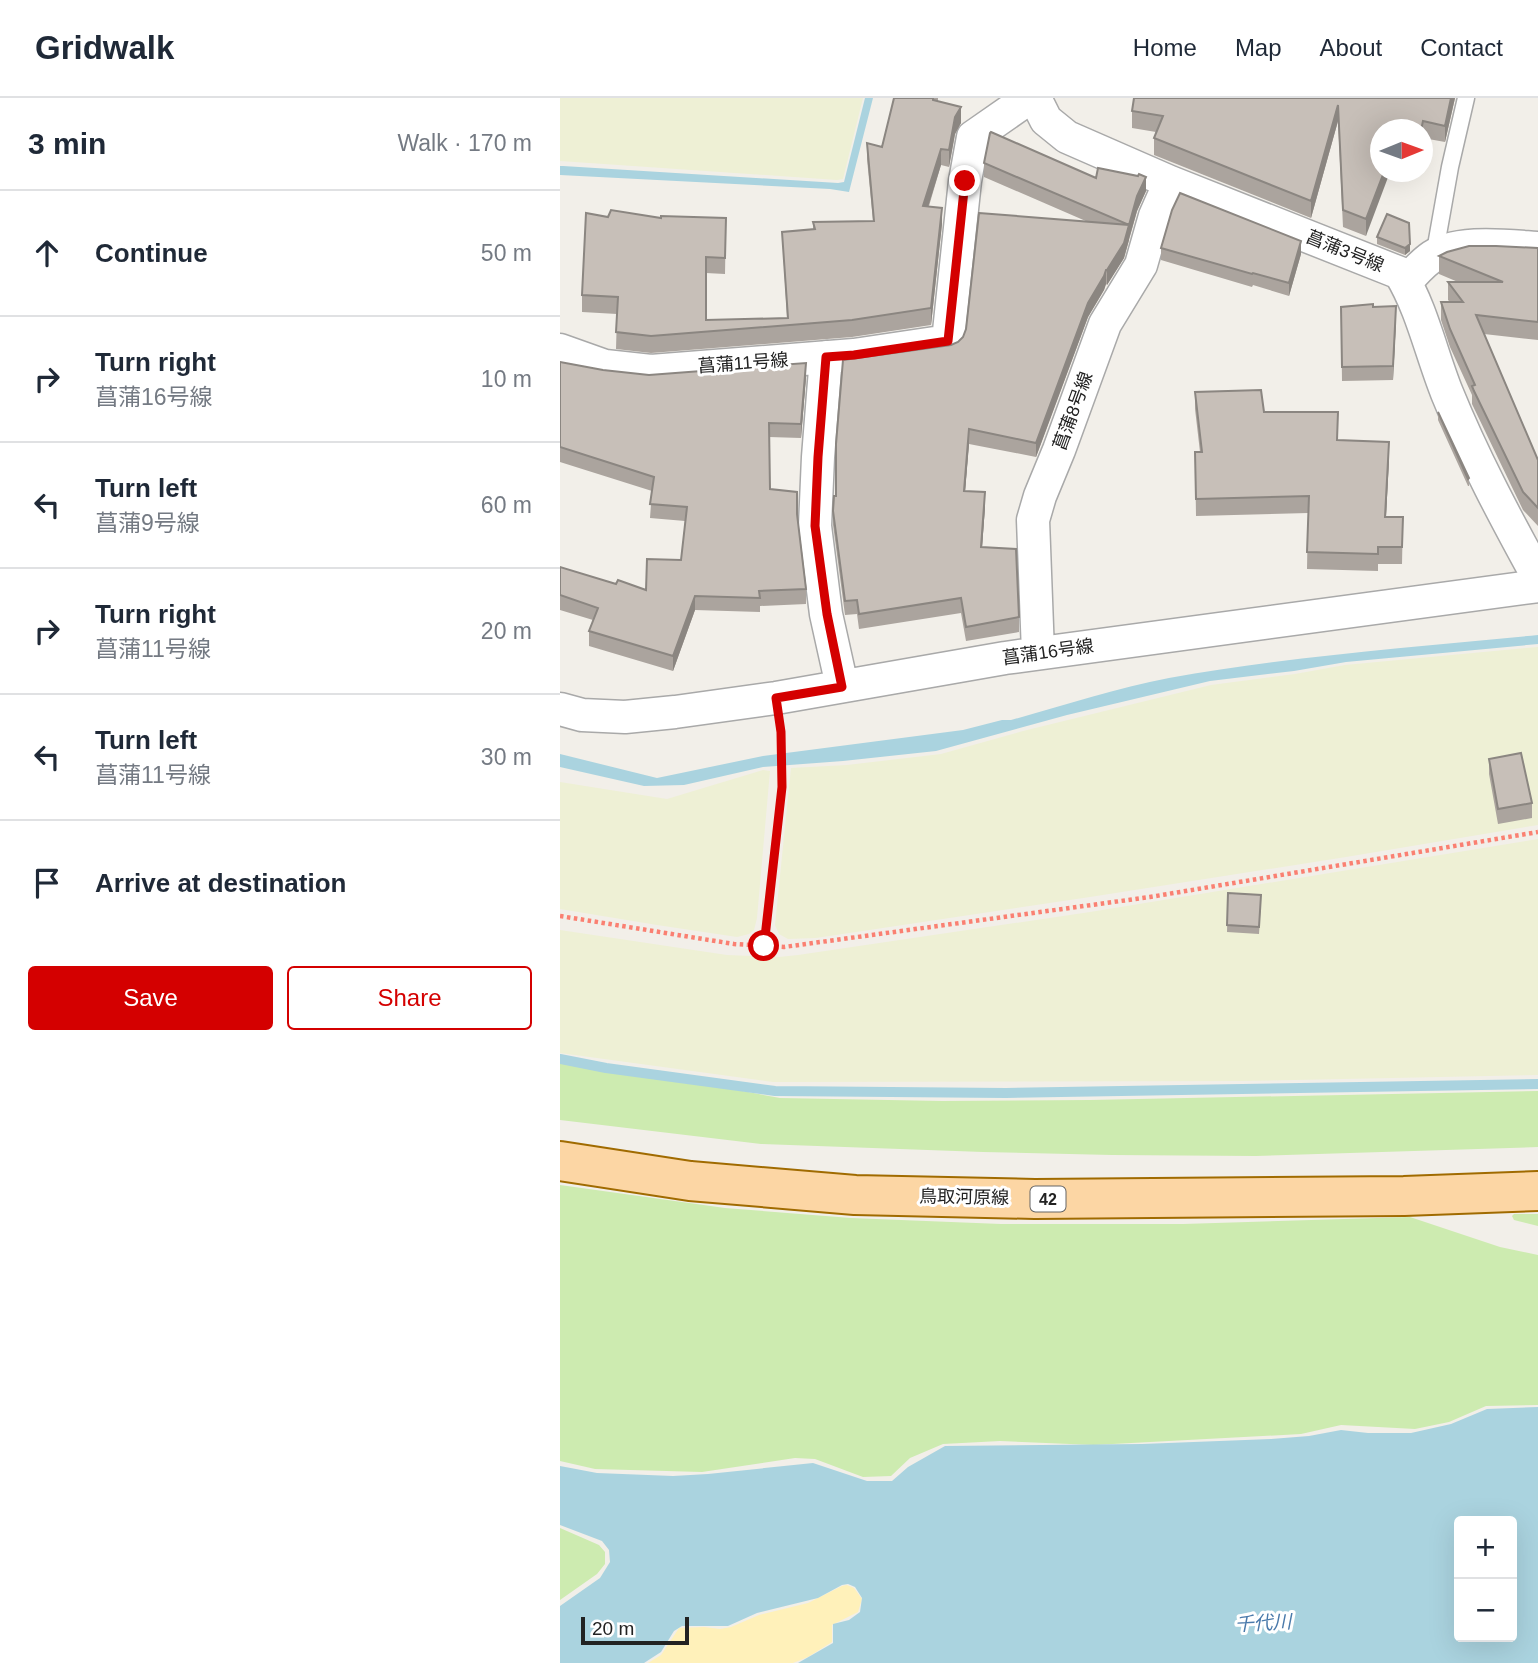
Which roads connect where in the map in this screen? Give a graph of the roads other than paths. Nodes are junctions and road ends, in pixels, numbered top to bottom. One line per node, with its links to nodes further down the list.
1 (1029, 98): 9 (street, 菖蒲11号線)
2 (1035, 98): 4 (street, 菖蒲3号線)
3 (1466, 98): 6 (lane)
4 (1170, 182): 7 (street, 菖蒲3号線); 12 (street, 菖蒲8号線)
5 (1538, 248): 6 (street)
6 (1437, 254): 7 (street)
7 (1406, 282): 10 (street)
8 (560, 350): 9 (street, 菖蒲11号線)
9 (826, 357): 13 (street)
10 (1538, 577)
11 (1538, 586): 12 (street, 菖蒲16号線)
12 (1038, 653): 13 (street, 菖蒲16号線)
13 (842, 687): 14 (street, 菖蒲16号線)
14 (560, 709)
15 (560, 1161): 16 (main road, 鳥取河原線 / 42)
16 (1538, 1191)

